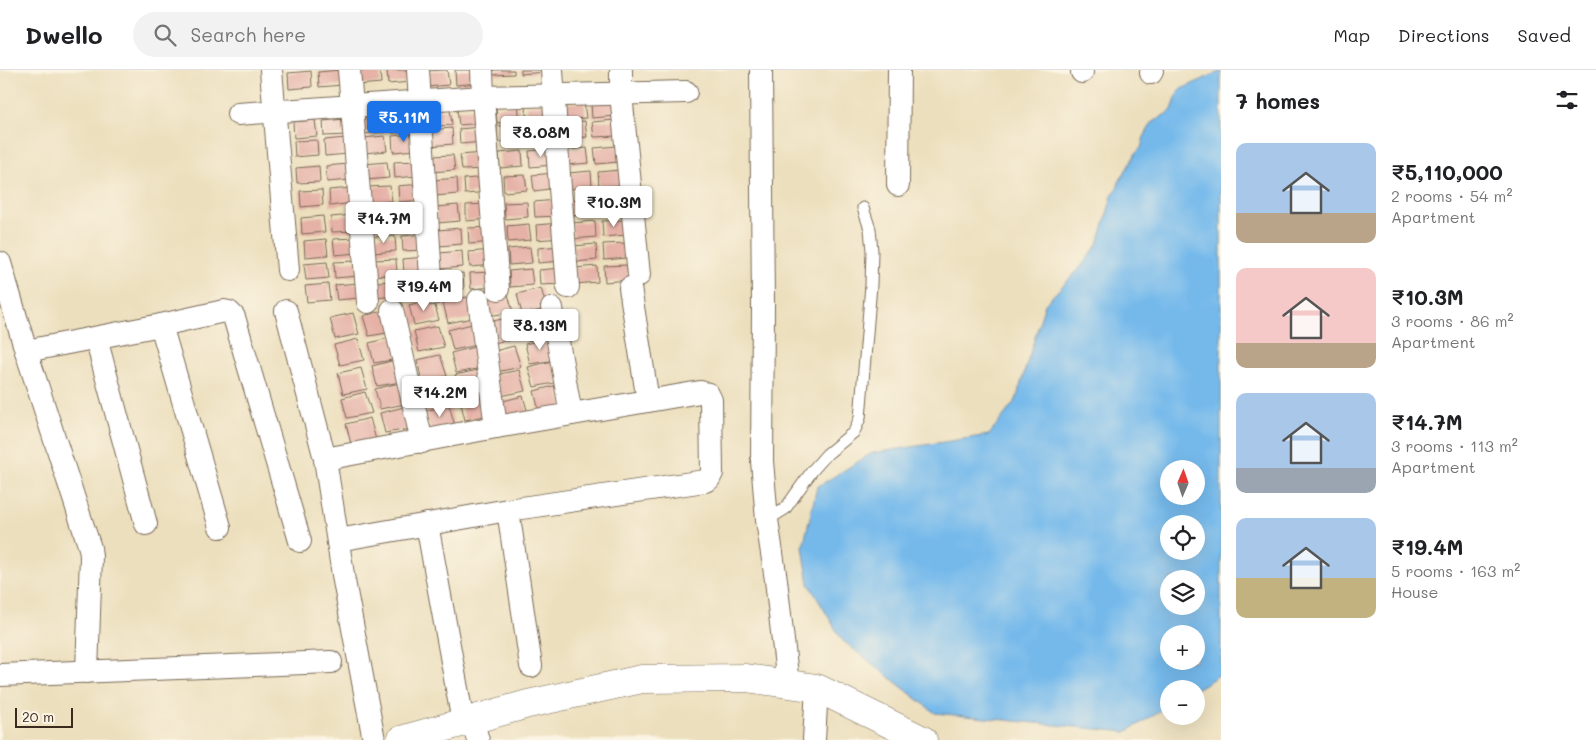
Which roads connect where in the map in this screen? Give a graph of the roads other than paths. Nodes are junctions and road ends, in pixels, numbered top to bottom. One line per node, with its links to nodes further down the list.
1 (271, 70): 15 (street)
2 (349, 70): 14 (street)
3 (418, 70): 13 (street)
4 (482, 70): 12 (street)
5 (552, 70): 11 (street)
6 (621, 70): 10 (street)
7 (761, 70): 38 (street)
8 (898, 70): 17 (street)
9 (686, 92): 10 (street)
10 (621, 94): 11 (street); 32 (street)
11 (554, 95): 12 (street); 21 (street)
12 (483, 96): 13 (street); 22 (street)
13 (419, 101): 14 (street); 23 (street)
14 (351, 106): 15 (street); 25 (street)
15 (275, 112): 16 (street); 20 (street)
16 (238, 114)
17 (898, 185)
18 (863, 208): 38 (lane)
19 (0, 263): 31 (street)
20 (288, 270)
21 (568, 287)
22 (498, 289)
23 (432, 294)
24 (479, 300): 34 (street)
25 (368, 302)
26 (552, 308): 33 (street)
27 (392, 310): 35 (street)
28 (286, 311): 36 (street)
29 (162, 325): 30 (street); 41 (street); 43 (street)
30 (96, 338): 31 (street); 39 (street)
31 (26, 351): 46 (street)
32 (648, 400): 33 (street); 37 (street)
33 (571, 414): 34 (street)
34 (496, 427): 35 (street)
35 (422, 442): 36 (street)
36 (325, 458): 42 (street)
37 (508, 510): 40 (street); 45 (street)
38 (767, 520): 48 (street)
39 (146, 524)
40 (427, 524): 42 (street); 50 (street)
41 (220, 527)
42 (338, 540): 51 (street)
43 (300, 541)
44 (331, 662): 46 (street)
45 (531, 666)
46 (87, 672): 47 (street)
47 (0, 676)
48 (788, 684): 49 (street); 50 (street)
49 (817, 688): 53 (street); 54 (street)
50 (471, 727): 52 (street)
51 (374, 740)
52 (401, 740)
53 (814, 740)
54 (923, 740)

